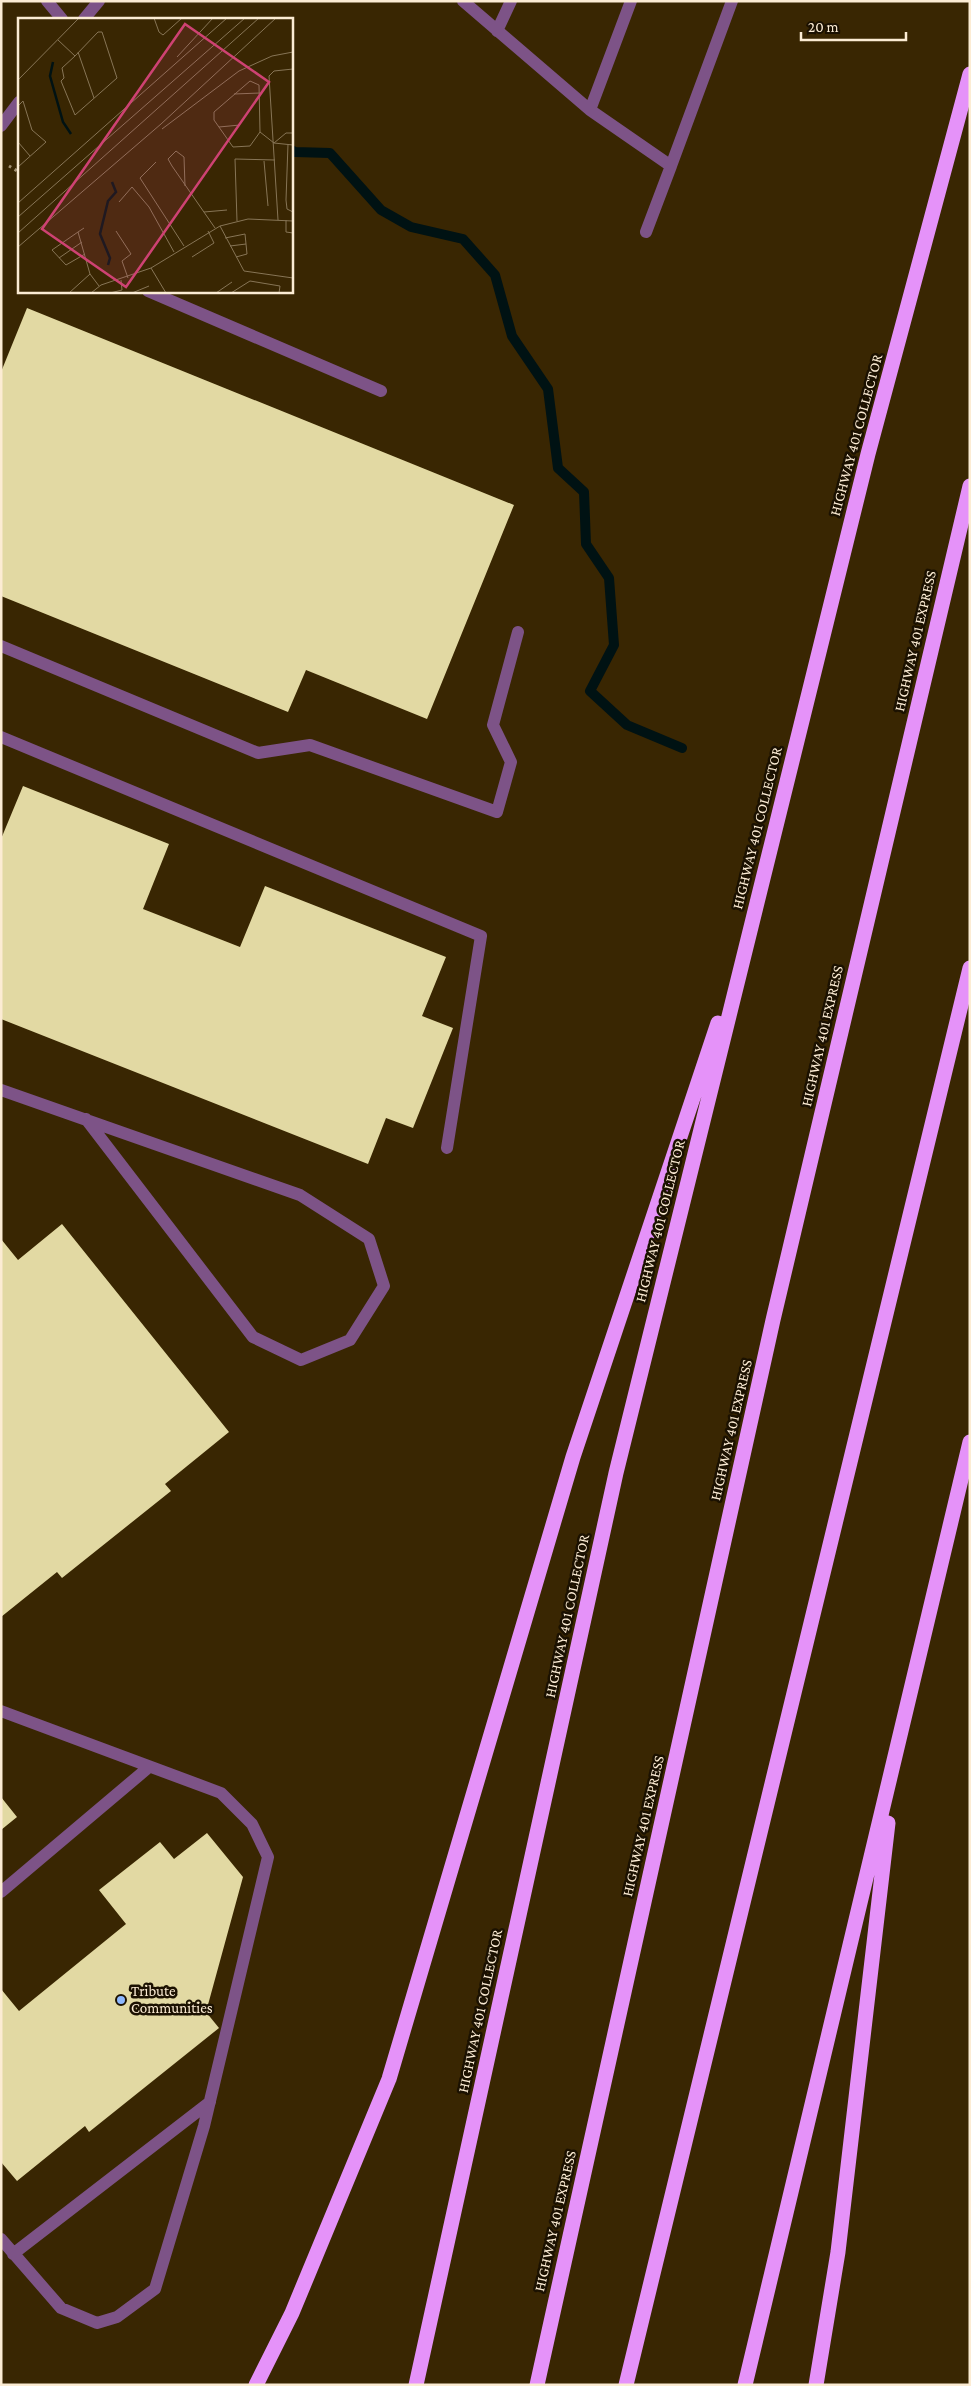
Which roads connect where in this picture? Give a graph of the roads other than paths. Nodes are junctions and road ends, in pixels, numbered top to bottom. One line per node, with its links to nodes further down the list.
1 (46, 1): 7 (street)
2 (99, 1): 8 (street)
3 (463, 1): 9 (street)
4 (511, 1): 9 (street)
5 (631, 1): 12 (street)
6 (732, 1): 14 (street)
7 (61, 18)
8 (85, 18)
9 (497, 31): 12 (street)
10 (970, 74): 22 (highway, HIGHWAY 401 COLLECTOR)
11 (18, 103): 13 (street)
12 (590, 110): 14 (street)
13 (1, 126)
14 (670, 166): 15 (street)
15 (646, 232)
16 (150, 292): 17 (street)
17 (380, 391)
18 (970, 486): 37 (highway, HIGHWAY 401 EXPRESS)
19 (518, 632): 20 (street)
20 (1, 646)
21 (1, 737): 26 (street)
22 (753, 918): 35 (highway); 36 (highway, HIGHWAY 401 COLLECTOR)
23 (970, 968): 38 (highway)
24 (1, 1090): 25 (street)
25 (86, 1120): 25 (street)
26 (447, 1148)
27 (970, 1442): 29 (highway)
28 (1, 1711): 30 (street)
29 (896, 1755): 39 (highway); 40 (highway)
30 (149, 1766): 31 (street); 32 (street)
31 (1, 1892)
32 (210, 2102): 34 (street); 34 (street)
33 (1, 2239): 34 (street)
34 (13, 2254)
35 (256, 2385)
36 (416, 2385)
37 (536, 2385)
38 (626, 2385)
39 (745, 2385)
40 (816, 2385)

